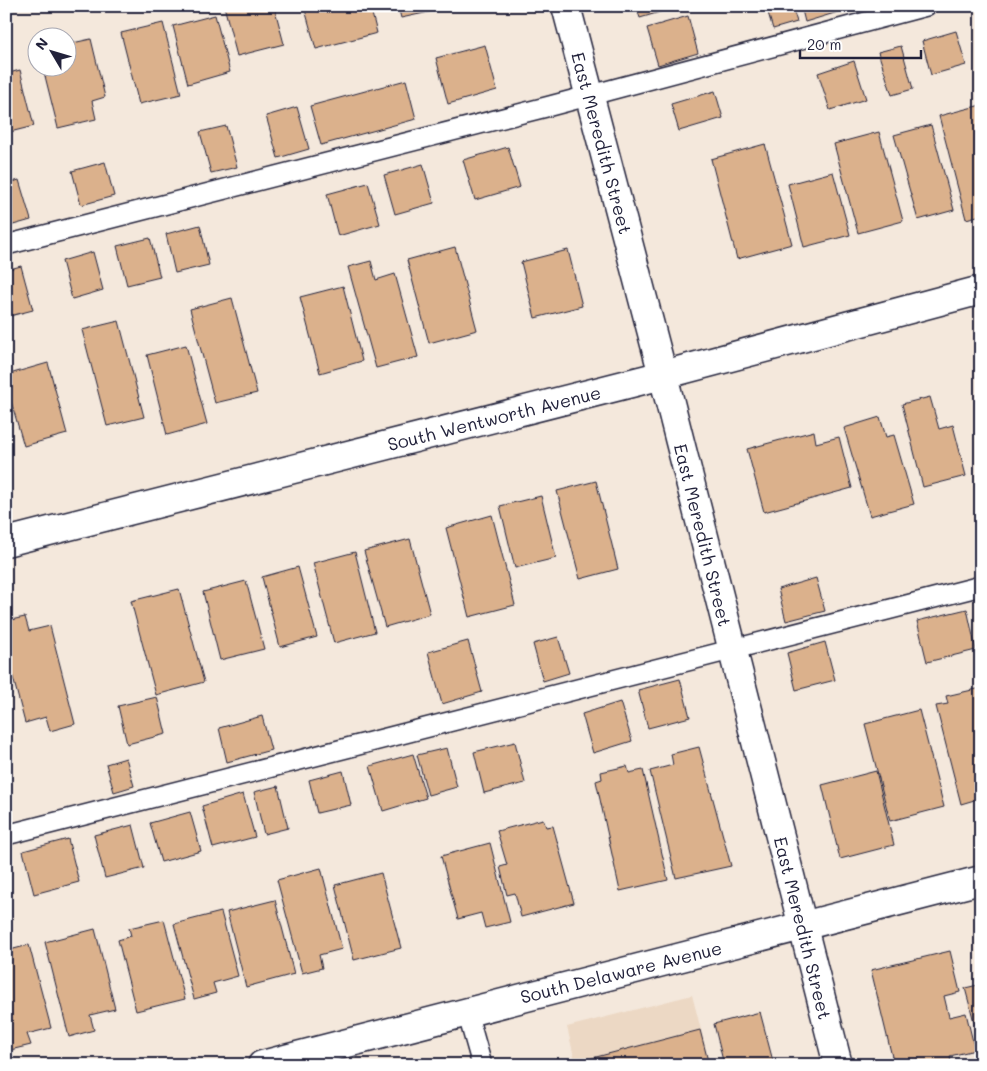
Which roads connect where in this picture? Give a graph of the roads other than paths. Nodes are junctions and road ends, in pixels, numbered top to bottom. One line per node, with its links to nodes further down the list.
1 (566, 6): 3 (street, East Meredith Street)
2 (926, 6): 3 (lane)
3 (589, 96): 4 (lane); 6 (street, East Meredith Street)
4 (6, 245)
5 (981, 290): 6 (street, South Wentworth Avenue)
6 (663, 375): 7 (street, South Wentworth Avenue); 9 (street, East Meredith Street)
7 (6, 542)
8 (981, 586): 9 (lane)
9 (732, 650): 10 (lane); 12 (street, East Meredith Street)
10 (6, 835)
11 (981, 880): 12 (street, South Delaware Avenue)
12 (803, 925): 13 (street, South Delaware Avenue); 16 (street, East Meredith Street)
13 (467, 1012): 14 (street, South Delaware Avenue); 15 (lane)
14 (262, 1065)
15 (482, 1065)
16 (838, 1065)

